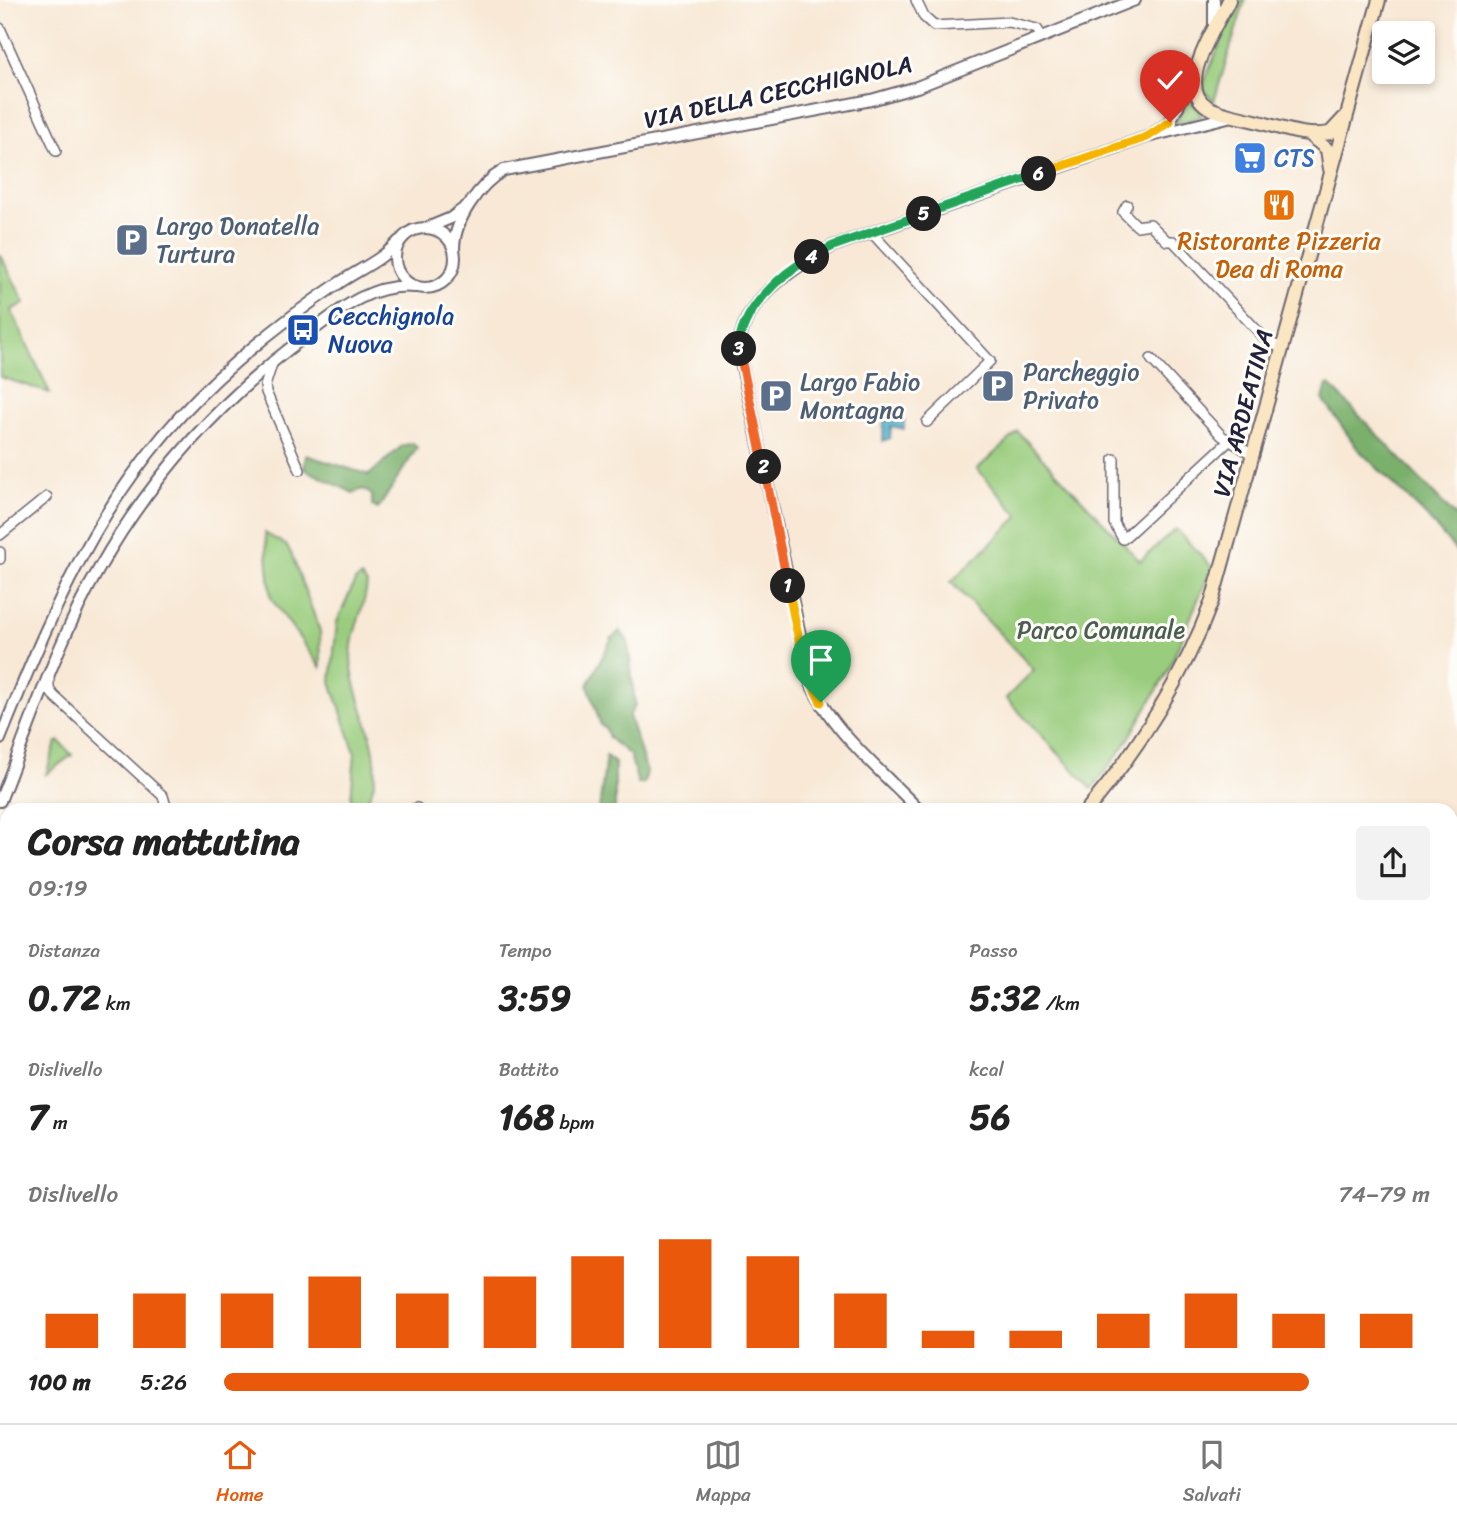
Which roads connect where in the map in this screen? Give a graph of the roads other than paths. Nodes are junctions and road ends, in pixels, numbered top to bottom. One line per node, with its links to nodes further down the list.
1 (916, 0): 8 (street)
2 (1135, 0): 8 (street, VIA DELLA CECCHIGNOLA)
3 (1214, 0): 7 (street)
4 (1229, 0): 7 (main road)
5 (1379, 0): 12 (main road, VIA ARDEATINA)
6 (0, 28): 9 (street)
7 (1212, 32): 11 (main road)
8 (1042, 37): 18 (street, VIA DELLA CECCHIGNOLA)
9 (11, 51): 10 (street); 16 (street)
10 (0, 56)
11 (1194, 75): 13 (main road); 15 (street)
12 (1346, 114): 14 (main road); 17 (main road, VIA ARDEATINA)
13 (1234, 116): 14 (main road); 15 (street)
14 (1307, 134): 17 (main road)
15 (1147, 137): 21 (street)
16 (56, 151)
17 (1330, 177): 25 (main road, VIA ARDEATINA)
18 (472, 202): 20 (street, VIA DELLA CECCHIGNOLA); 23 (street, VIA DELLA CECCHIGNOLA)
19 (1127, 205): 25 (street)
20 (426, 228): 22 (street); 23 (street)
21 (871, 232): 30 (street); 45 (street)
22 (399, 241): 24 (street); 42 (street)
23 (454, 249): 24 (street)
24 (415, 288): 27 (street)
25 (1282, 348): 32 (main road, VIA ARDEATINA)
26 (1151, 359): 31 (street)
27 (274, 360): 28 (street); 29 (street)
28 (238, 392): 29 (street); 39 (street)
29 (266, 392): 34 (street)
30 (927, 422)
31 (1228, 442): 32 (street); 33 (street)
32 (1254, 455): 46 (main road, VIA ARDEATINA)
33 (1114, 459)
34 (300, 470)
35 (47, 497): 36 (street)
36 (0, 535)
37 (0, 552): 38 (street)
38 (0, 559)
39 (49, 678): 40 (street); 41 (street)
40 (38, 706): 41 (street); 43 (street)
41 (67, 707): 44 (street)
42 (0, 740)
43 (0, 801)
44 (165, 803)
45 (912, 803)
46 (1092, 803)

